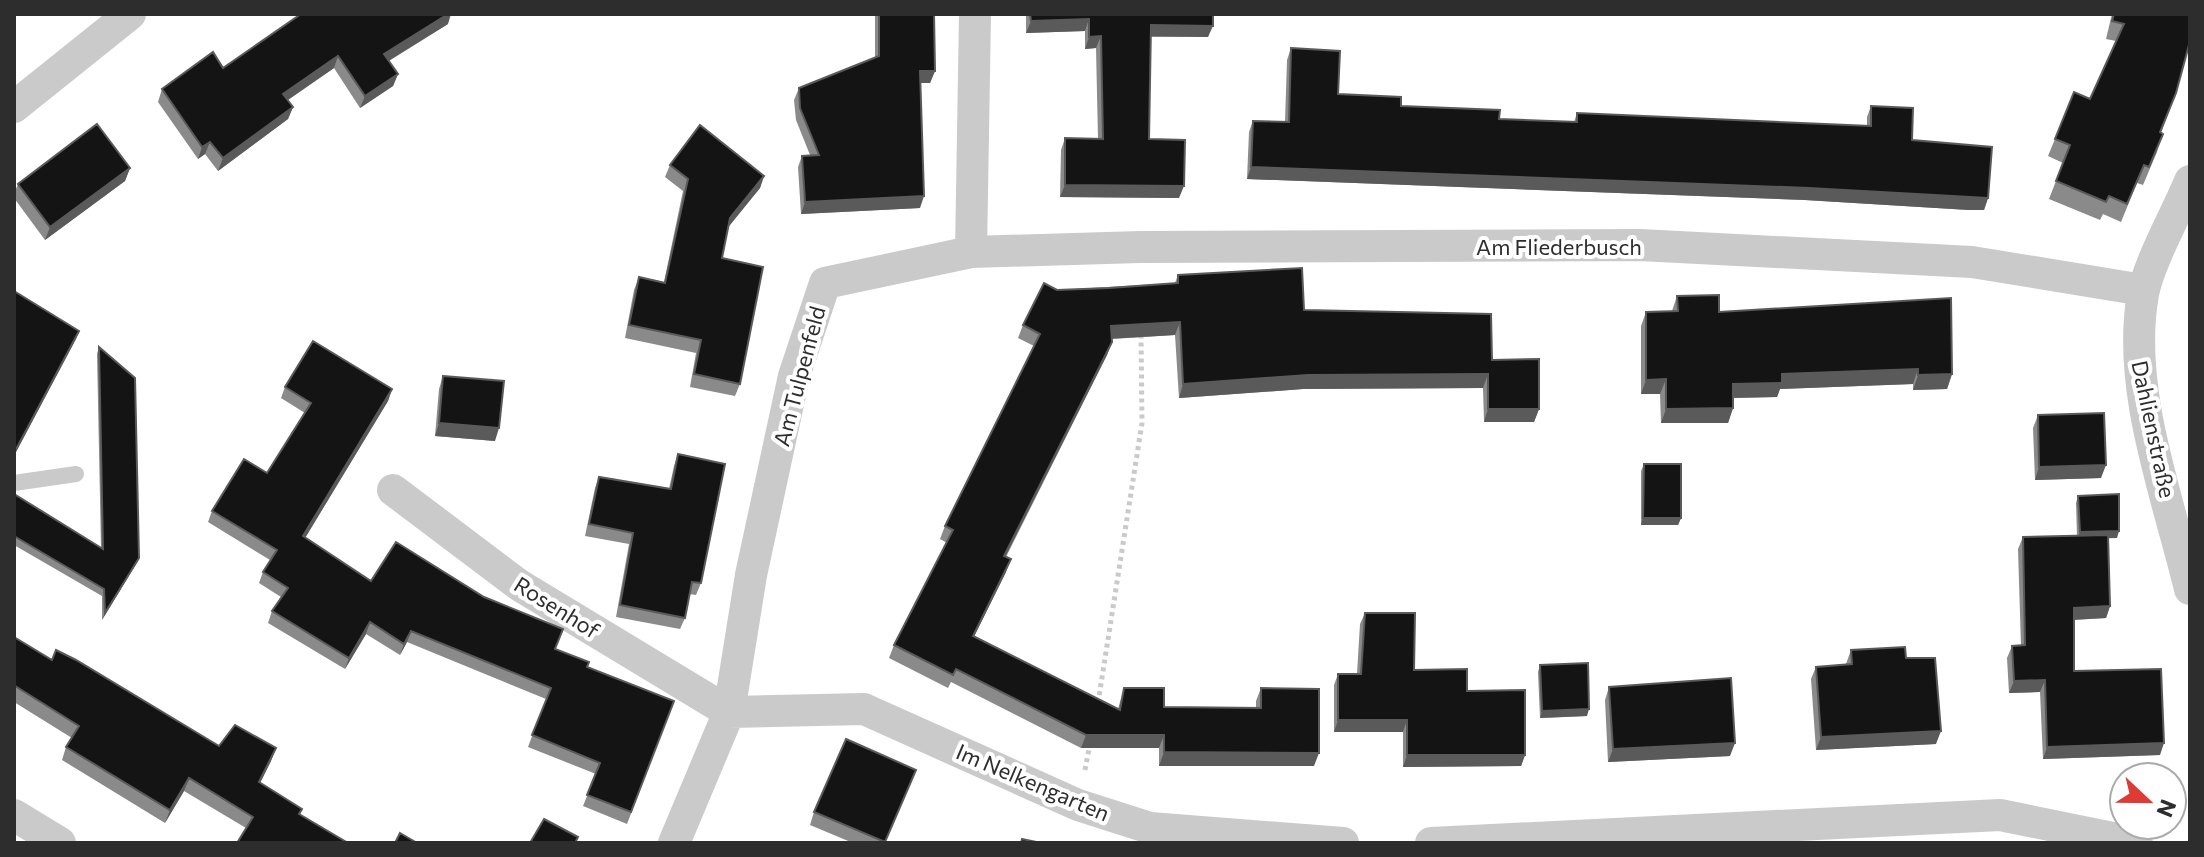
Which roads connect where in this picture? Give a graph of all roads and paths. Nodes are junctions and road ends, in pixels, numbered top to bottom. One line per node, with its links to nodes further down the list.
1 (130, 14): 3 (street)
2 (975, 14): 5 (street)
3 (14, 107)
4 (2190, 181): 6 (street, Dahlienstraße)
5 (971, 252): 6 (street, Am Fliederbusch); 12 (street, Am Tulpenfeld)
6 (2143, 290): 11 (street, Dahlienstraße)
7 (1141, 327): 13 (path)
8 (76, 474): 9 (lane)
9 (14, 483)
10 (393, 490): 12 (street, Rosenhof)
11 (2190, 589)
12 (729, 712): 15 (street, Im Nelkengarten); 18 (street, Am Tulpenfeld)
13 (1097, 713)
14 (1093, 728): 15 (path)
15 (1078, 805): 19 (street, Im Nelkengarten)
16 (14, 815): 17 (street)
17 (60, 843)
18 (674, 843)
19 (1343, 843)
20 (1431, 843): 21 (street)
21 (2137, 843)

